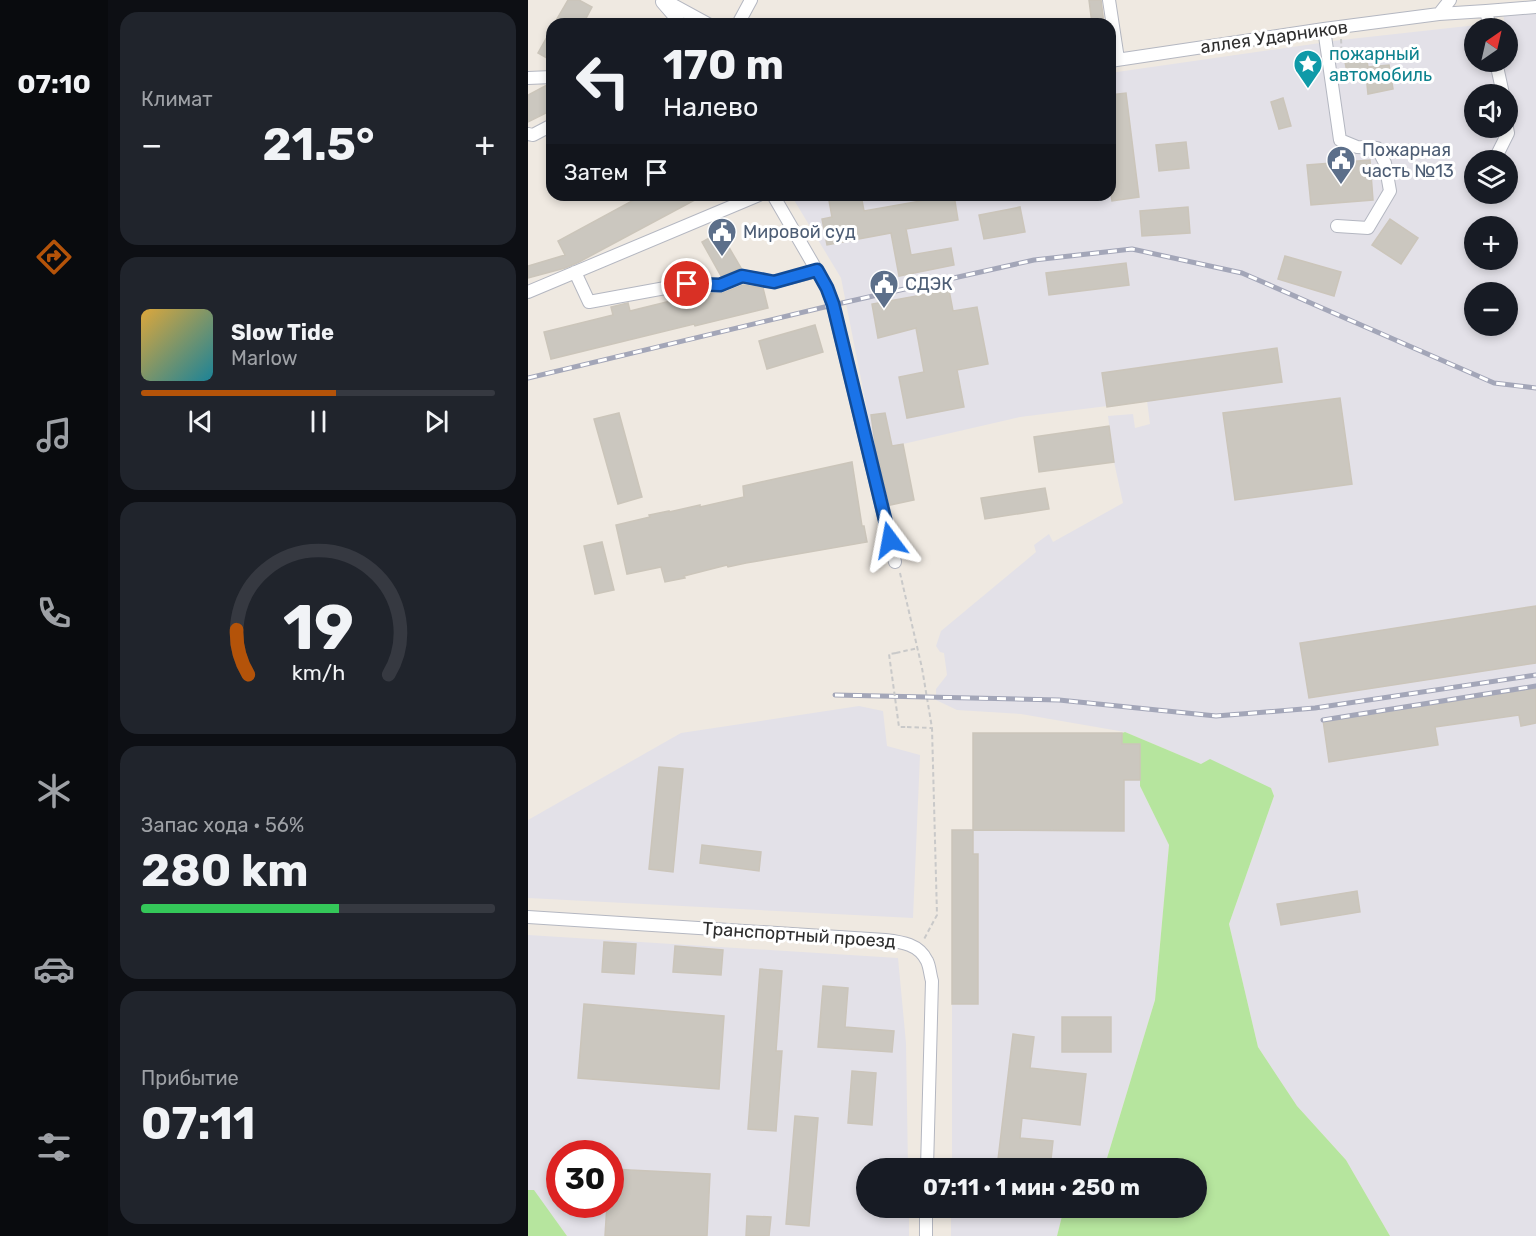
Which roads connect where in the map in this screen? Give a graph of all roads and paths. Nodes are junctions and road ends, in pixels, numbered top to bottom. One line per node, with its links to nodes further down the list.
1 (662, 0): 8 (street); 9 (street)
2 (751, 0): 10 (street)
3 (1109, 0): 11 (street)
4 (1450, 0): 7 (street)
5 (1536, 7): 6 (street, аллея Ударников)
6 (1486, 11): 7 (street, аллея Ударников); 12 (street)
7 (1439, 14): 13 (street, аллея Ударников)
8 (676, 18)
9 (696, 18)
10 (741, 18)
11 (1110, 18)
12 (1488, 18)
13 (1339, 27): 14 (street, аллея Ударников); 15 (path)
14 (1324, 29): 16 (street, аллея Ударников); 23 (street)
15 (1342, 57)
16 (1116, 60)
17 (546, 77): 18 (street)
18 (528, 78)
19 (546, 128): 20 (street)
20 (528, 134)
21 (745, 201): 25 (street)
22 (777, 201): 24 (street)
23 (1337, 226)
24 (817, 270): 25 (street); 27 (street)
25 (575, 272): 26 (street)
26 (528, 292)
27 (895, 562): 28 (path)
28 (918, 648): 29 (path); 29 (path, bridge)
29 (932, 728): 31 (path)
30 (528, 917): 31 (street, Транспортный проезд)
31 (918, 950): 32 (street, Транспортный проезд)
32 (927, 1158)
33 (926, 1218): 34 (street)
34 (926, 1236)

